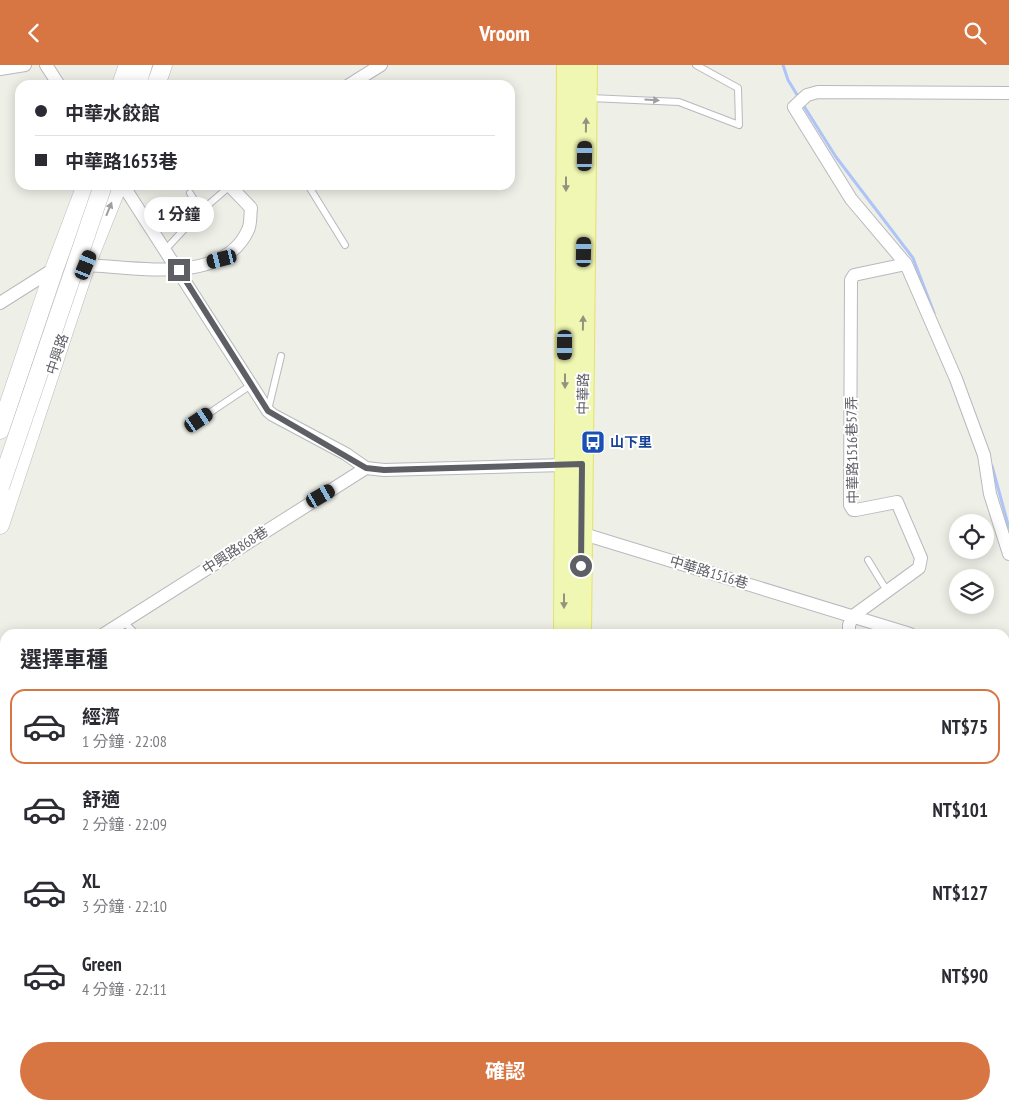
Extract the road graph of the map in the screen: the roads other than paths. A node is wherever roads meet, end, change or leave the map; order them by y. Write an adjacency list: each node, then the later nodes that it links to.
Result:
1 (25, 65): 10 (street)
2 (46, 65): 11 (street)
3 (130, 65): 12 (street)
4 (143, 65): 13 (street)
5 (163, 65): 14 (street)
6 (381, 65): 15 (street)
7 (567, 65): 41 (main road, 中華路, one-way to 41)
8 (586, 65): 17 (main road, 中華路)
9 (696, 65): 17 (lane, one-way to 9)
10 (0, 69)
11 (56, 80)
12 (125, 80)
13 (138, 80)
14 (158, 80)
15 (357, 80)
16 (1009, 93): 30 (street)
17 (586, 98): 41 (main road, 中華路, one-way to 17)
18 (84, 190): 32 (street)
19 (89, 190): 40 (street, 中興路)
20 (100, 190): 43 (street, 中興路, bridge)
21 (116, 190): 31 (street, 中興路, one-way to 21)
22 (126, 190): 29 (street)
23 (224, 190): 27 (lane)
24 (234, 190): 33 (street)
25 (311, 190): 28 (lane)
26 (190, 193): 27 (lane)
27 (201, 211): 29 (lane)
28 (345, 245)
29 (165, 250): 33 (street)
30 (906, 264): 46 (street); 48 (street, 中華路1516巷57弄)
31 (86, 265): 32 (street); 33 (street); 44 (street, 中興路)
32 (55, 267): 34 (street); 39 (street)
33 (179, 270): 36 (street)
34 (0, 303)
35 (282, 356): 37 (lane)
36 (252, 385): 37 (street); 38 (lane)
37 (268, 411): 42 (street)
38 (199, 420)
39 (0, 430)
40 (0, 455)
41 (573, 464): 42 (street); 45 (main road, 中華路)
42 (366, 468): 50 (street, 中興路868巷)
43 (0, 487)
44 (0, 525)
45 (573, 531): 49 (street, 中華路1516巷); 53 (main road, 中華路, one-way to 53); 54 (main road, 中華路)
46 (1009, 555)
47 (868, 560): 48 (lane)
48 (887, 591): 49 (street, 中華路1516巷57弄)
49 (853, 617): 55 (street); 56 (street, 中華路1516巷)
50 (123, 621): 51 (street, 中興路868巷); 52 (lane)
51 (111, 629)
52 (131, 629)
53 (564, 629)
54 (581, 629)
55 (849, 629)
56 (893, 629)

